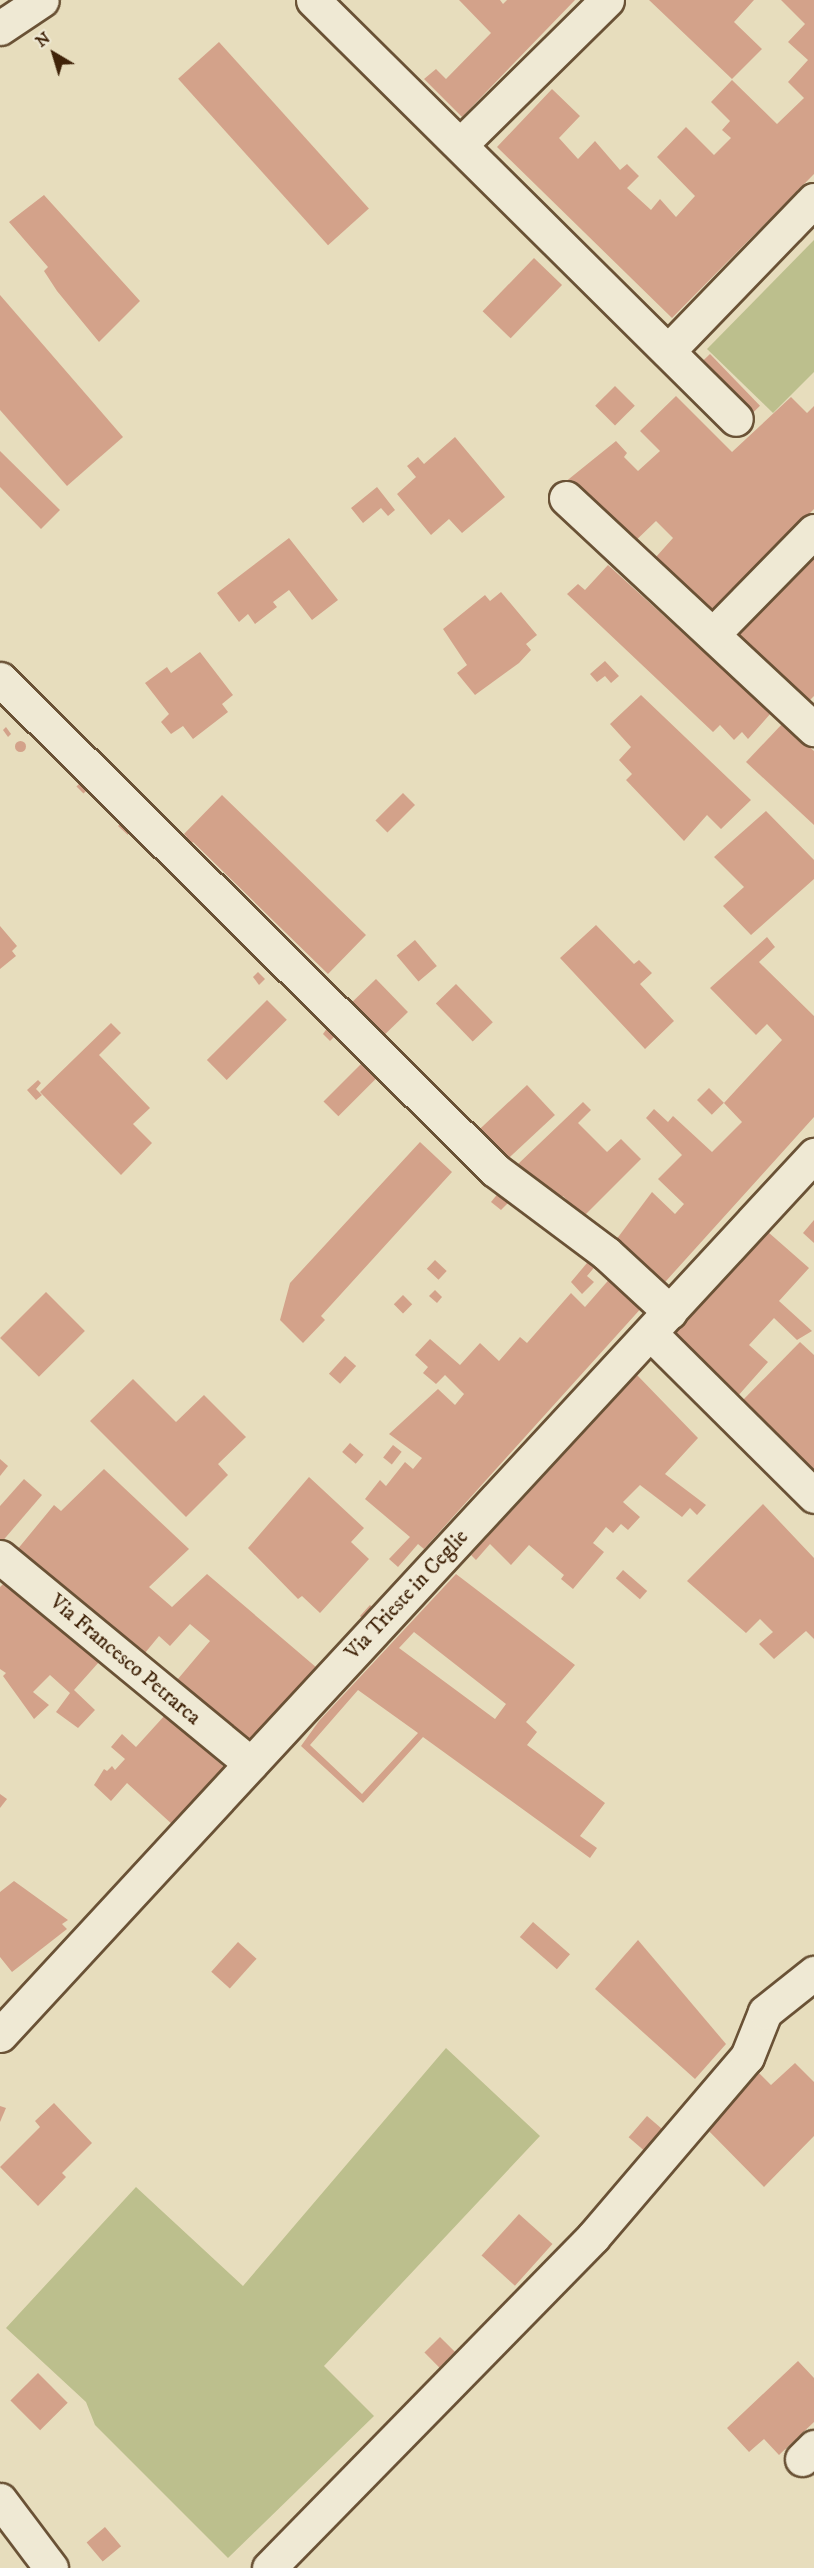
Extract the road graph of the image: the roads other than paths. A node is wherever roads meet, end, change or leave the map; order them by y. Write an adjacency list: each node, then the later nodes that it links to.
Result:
1 (42, 0): 4 (street)
2 (313, 0): 5 (street)
3 (607, 0): 5 (street)
4 (0, 28)
5 (462, 144): 7 (street)
6 (814, 200): 7 (street)
7 (668, 351): 8 (street)
8 (736, 419)
9 (566, 498): 11 (street)
10 (814, 531): 11 (street)
11 (712, 634): 13 (street)
12 (0, 679): 15 (street)
13 (814, 729)
14 (814, 1155): 15 (street, Via Trieste in Ceglie)
15 (660, 1322): 16 (street); 18 (street, Via Trieste in Ceglie)
16 (814, 1496)
17 (0, 1557): 18 (street, Via Francesco Petrarca)
18 (251, 1764): 20 (street, Via Trieste in Ceglie)
19 (814, 1973): 23 (street)
20 (0, 2035)
21 (0, 2500): 22 (street)
22 (51, 2568)
23 (270, 2568)

